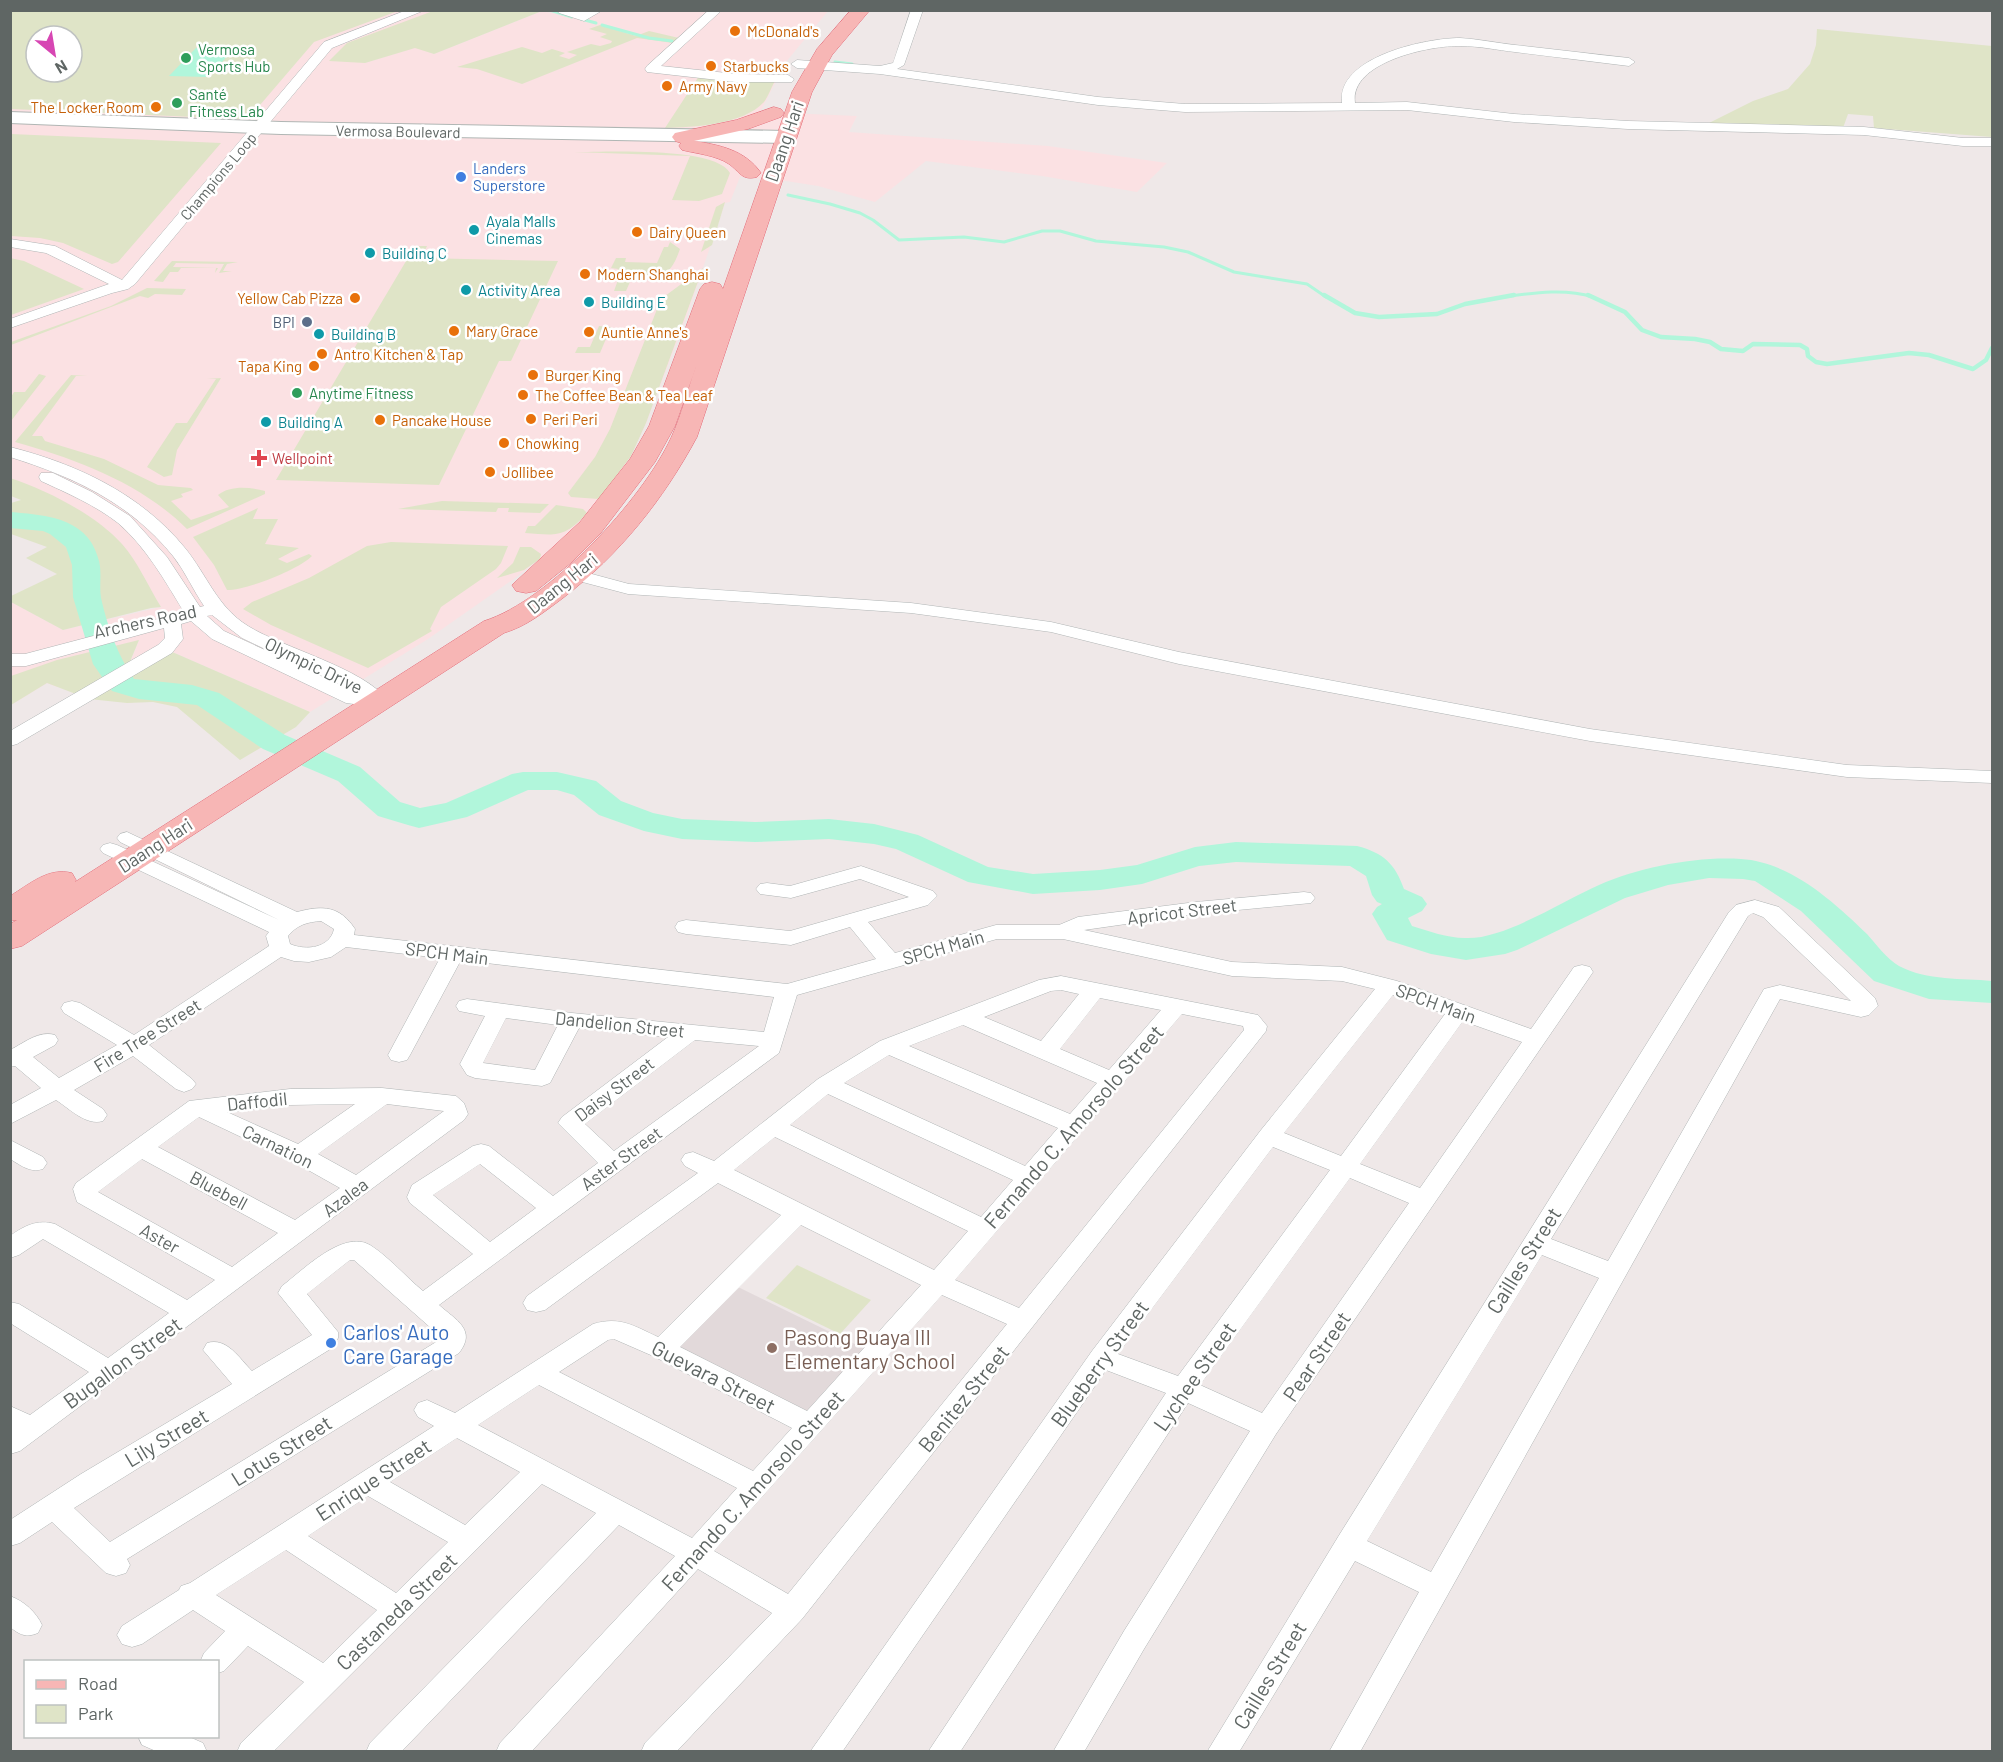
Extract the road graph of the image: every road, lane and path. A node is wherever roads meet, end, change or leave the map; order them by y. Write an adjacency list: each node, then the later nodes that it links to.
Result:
1 (419, 10): 15 (street, Champions Loop)
2 (564, 10): 3 (street)
3 (597, 10)
4 (716, 10): 9 (street)
5 (842, 10): 9 (main road, Daang Hari)
6 (861, 10): 9 (main road, Daang Hari)
7 (917, 10): 10 (street)
8 (1629, 62): 11 (street)
9 (800, 69): 10 (street); 12 (main road, Daang Hari); 18 (main road, Daang Hari)
10 (880, 70): 11 (street)
11 (1349, 107): 17 (street)
12 (774, 113): 16 (main road); 18 (main road, Daang Hari)
13 (10, 117): 15 (main road, Vermosa Boulevard)
14 (10, 126): 15 (main road, Vermosa Boulevard)
15 (255, 132): 16 (main road, Vermosa Boulevard); 24 (street, Champions Loop)
16 (686, 141): 18 (main road, Vermosa Boulevard); 19 (main road)
17 (1992, 141)
18 (773, 142): 19 (main road, Daang Hari); 31 (main road, Daang Hari)
19 (750, 173): 20 (main road, Daang Hari)
20 (742, 195)
21 (732, 226): 38 (main road, Daang Hari)
22 (10, 243): 25 (street)
23 (10, 250): 26 (street)
24 (147, 261): 25 (street); 26 (street, Champions Loop)
25 (90, 269): 26 (street)
26 (116, 290): 27 (street); 28 (street)
27 (10, 324)
28 (10, 333)
29 (10, 452): 32 (street, Olympic Drive)
30 (10, 465): 33 (street, Olympic Drive)
31 (577, 575): 38 (main road, Daang Hari); 40 (street)
32 (214, 608): 33 (street, Archers Road); 38 (street, Olympic Drive)
33 (193, 612): 34 (street, Archers Road); 38 (street, Olympic Drive)
34 (163, 621): 36 (street, Archers Road); 39 (street)
35 (10, 649): 36 (street, Archers Road)
36 (43, 650): 37 (street, Archers Road)
37 (10, 660)
38 (366, 696): 41 (main road, Daang Hari)
39 (10, 740)
40 (1992, 777)
41 (129, 849): 44 (main road, Daang Hari); 47 (street); 49 (main road, Daang Hari)
42 (767, 889): 45 (street)
43 (1304, 898): 48 (street, Apricot Street)
44 (10, 911)
45 (854, 919): 46 (street); 52 (street)
46 (686, 927)
47 (285, 932): 50 (street); 50 (street); 68 (street, Fire Tree Street)
48 (1063, 932): 52 (street, SPCH Main); 54 (street, SPCH Main)
49 (10, 939)
50 (342, 940): 51 (street, SPCH Main)
51 (453, 954): 56 (street, SPCH Main); 71 (street)
52 (891, 962): 56 (street, SPCH Main)
53 (1582, 972): 65 (street, Pear Street)
54 (1389, 986): 61 (street, SPCH Main); 84 (street, Blueberry Street)
55 (1095, 989): 58 (street); 62 (street); 70 (street)
56 (787, 991): 67 (street, Aster Street)
57 (467, 1006): 60 (street, Dandelion Street)
58 (1176, 1006): 73 (street, Fernando C. Amorsolo Street); 111 (street, Benitez Street)
59 (72, 1008): 68 (street)
60 (499, 1010): 63 (street, Dandelion Street); 63 (street)
61 (1458, 1011): 65 (street, SPCH Main); 91 (street, Lychee Street)
62 (964, 1017): 69 (street); 70 (street)
63 (572, 1020): 64 (street, Dandelion Street)
64 (691, 1031): 67 (street, Dandelion Street); 90 (street, Daisy Street)
65 (1535, 1039): 96 (street, Pear Street)
66 (47, 1040): 72 (street)
67 (773, 1040): 90 (street, Aster Street)
68 (134, 1045): 74 (street); 76 (street, Fire Tree Street)
69 (888, 1046): 75 (street); 82 (street)
70 (1045, 1052): 73 (street)
71 (399, 1055)
72 (14, 1058): 76 (street)
73 (1112, 1080): 82 (street, Fernando C. Amorsolo Street)
74 (184, 1084)
75 (826, 1084): 83 (street); 93 (street)
76 (58, 1090): 80 (street); 81 (street, Fire Tree Street)
77 (382, 1096): 78 (street, Daffodil); 79 (street, Daffodil); 87 (street)
78 (197, 1107): 86 (street, Daffodil); 87 (street, Carnation)
79 (456, 1114): 94 (street, Azalea)
80 (95, 1115)
81 (10, 1116)
82 (1074, 1125): 93 (street, Fernando C. Amorsolo Street)
83 (772, 1127): 92 (street); 99 (street)
84 (1269, 1136): 91 (street); 115 (street, Blueberry Street)
85 (10, 1148): 89 (street)
86 (140, 1148): 95 (street, Daffodil); 100 (street, Bluebell)
87 (300, 1155): 94 (street, Carnation)
88 (693, 1160): 92 (street)
89 (35, 1163)
90 (613, 1164): 97 (street, Aster Street)
91 (1345, 1167): 96 (street); 119 (street, Lychee Street)
92 (716, 1172): 98 (street); 107 (street)
93 (1029, 1177): 99 (street, Fernando C. Amorsolo Street)
94 (358, 1187): 100 (street, Azalea)
95 (86, 1196): 105 (street, Aster)
96 (1424, 1199): 123 (street, Pear Street)
97 (553, 1209): 103 (street, Aster Street); 103 (street)
98 (798, 1213): 106 (street); 113 (street)
99 (985, 1229): 106 (street, Fernando C. Amorsolo Street)
100 (297, 1232): 105 (street, Azalea)
101 (1535, 1242): 104 (street); 104 (street, Cailles Street); 133 (street, Cailles Street)
102 (10, 1249): 110 (street)
103 (490, 1255): 108 (street, Aster Street)
104 (1615, 1274): 135 (street)
105 (234, 1279): 110 (street, Bugallon Street)
106 (938, 1283): 111 (street); 121 (street, Fernando C. Amorsolo Street)
107 (536, 1303)
108 (423, 1304): 118 (street, Lily Street); 128 (street, Lotus Street)
109 (10, 1311): 116 (street)
110 (189, 1313): 116 (street, Bugallon Street)
111 (1024, 1322): 138 (street, Benitez Street)
112 (616, 1329): 113 (street, Guevara Street); 117 (street, Enrique Street)
113 (662, 1349): 121 (street, Guevara Street)
114 (216, 1350): 118 (street)
115 (1101, 1358): 119 (street); 149 (street, Blueberry Street)
116 (110, 1371): 124 (street, Bugallon Street)
117 (538, 1373): 122 (street, Enrique Street); 127 (street)
118 (250, 1386): 128 (street, Lily Street)
119 (1183, 1389): 123 (street); 150 (street, Lychee Street)
120 (427, 1410): 122 (street)
121 (810, 1425): 127 (street, Fernando C. Amorsolo Street)
122 (456, 1426): 125 (street); 126 (street, Enrique Street)
123 (1268, 1427): 151 (street, Pear Street)
124 (17, 1430)
125 (540, 1470): 129 (street); 132 (street, Castaneda Street)
126 (367, 1482): 130 (street, Enrique Street); 132 (street)
127 (756, 1485): 134 (street, Fernando C. Amorsolo Street)
128 (55, 1507): 131 (street, Lily Street)
129 (615, 1511): 134 (street); 146 (street)
130 (285, 1534): 136 (street, Enrique Street); 137 (street)
131 (10, 1535)
132 (468, 1540): 137 (street, Castaneda Street)
133 (1348, 1545): 135 (street); 152 (street, Cailles Street)
134 (695, 1553): 138 (street); 147 (street, Fernando C. Amorsolo Street)
135 (1437, 1588): 153 (street)
136 (191, 1594): 139 (street); 140 (street, Enrique Street)
137 (398, 1609): 142 (street, Castaneda Street)
138 (792, 1611): 148 (street, Benitez Street)
139 (245, 1629): 141 (street); 142 (street)
140 (132, 1635)
141 (216, 1660)
142 (325, 1680): 145 (street, Castaneda Street)
143 (156, 1738): 144 (street)
144 (192, 1752)
145 (252, 1752)
146 (381, 1752)
147 (511, 1752)
148 (656, 1752)
149 (825, 1752)
150 (943, 1752)
151 (1068, 1752)
152 (1222, 1752)
153 (1344, 1752)

